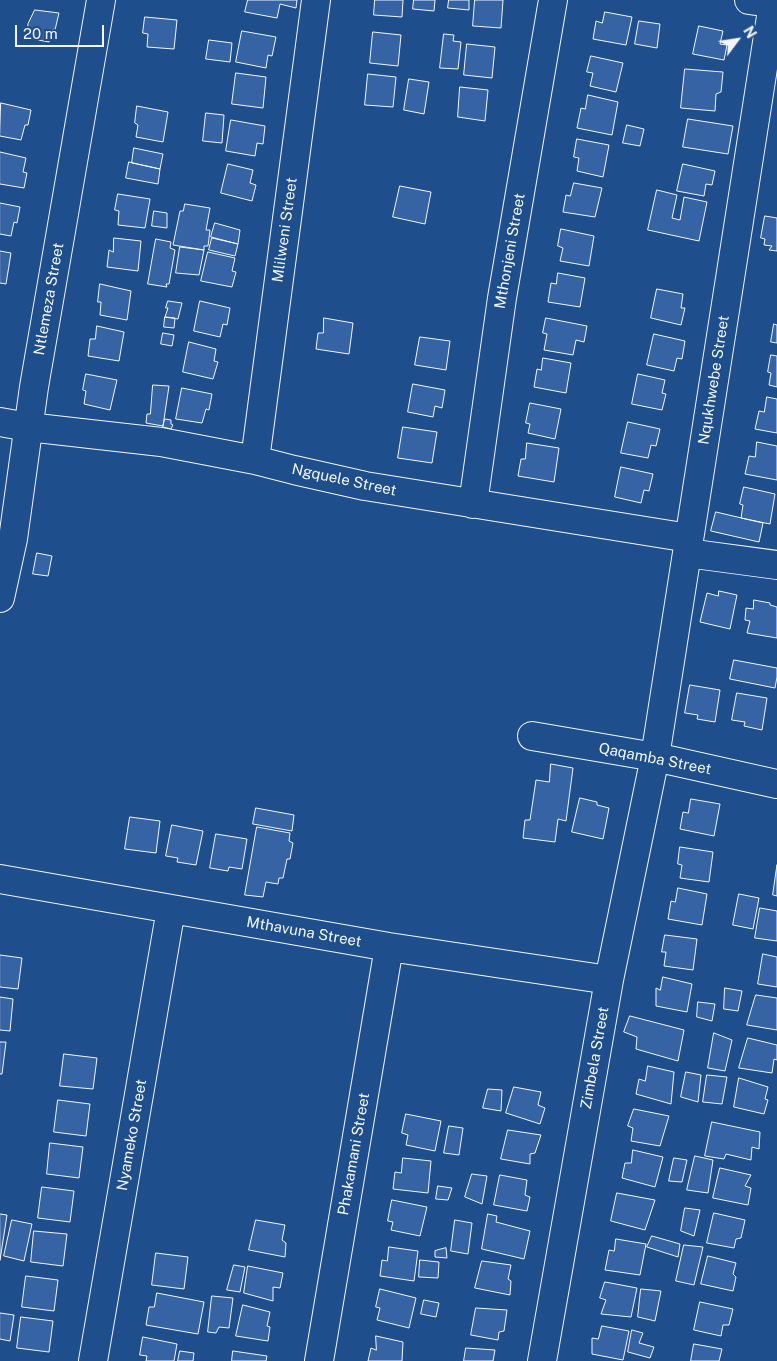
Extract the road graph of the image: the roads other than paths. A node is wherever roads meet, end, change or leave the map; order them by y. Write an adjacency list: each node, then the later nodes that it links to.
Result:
1 (100, 0): 6 (street, Ntlemeza Street)
2 (316, 0): 7 (street, Mlilweni Street)
3 (553, 0): 8 (street, Mthonjeni Street)
4 (766, 3): 9 (street, Nqukhwebe Street)
5 (0, 422): 6 (street, Ngquele Street)
6 (28, 427): 7 (street, Ngquele Street); 11 (street, Ntlemeza Street)
7 (255, 460): 8 (street, Ngquele Street)
8 (472, 504): 9 (street, Ngquele Street)
9 (688, 545): 10 (street, Ngquele Street); 13 (street, Nqukhwebe Street)
10 (777, 565)
11 (0, 598)
12 (532, 736): 13 (street, Qaqamba Street)
13 (655, 757): 14 (street, Qaqamba Street); 18 (street, Zimbela Street)
14 (777, 784)
15 (0, 879): 16 (street, Mthavuna Street)
16 (171, 908): 17 (street, Mthavuna Street); 19 (street, Nyameko Street)
17 (389, 947): 18 (street, Mthavuna Street); 20 (street, Phakamani Street)
18 (609, 980): 21 (street, Zimbela Street)
19 (93, 1361)
20 (319, 1361)
21 (542, 1361)

